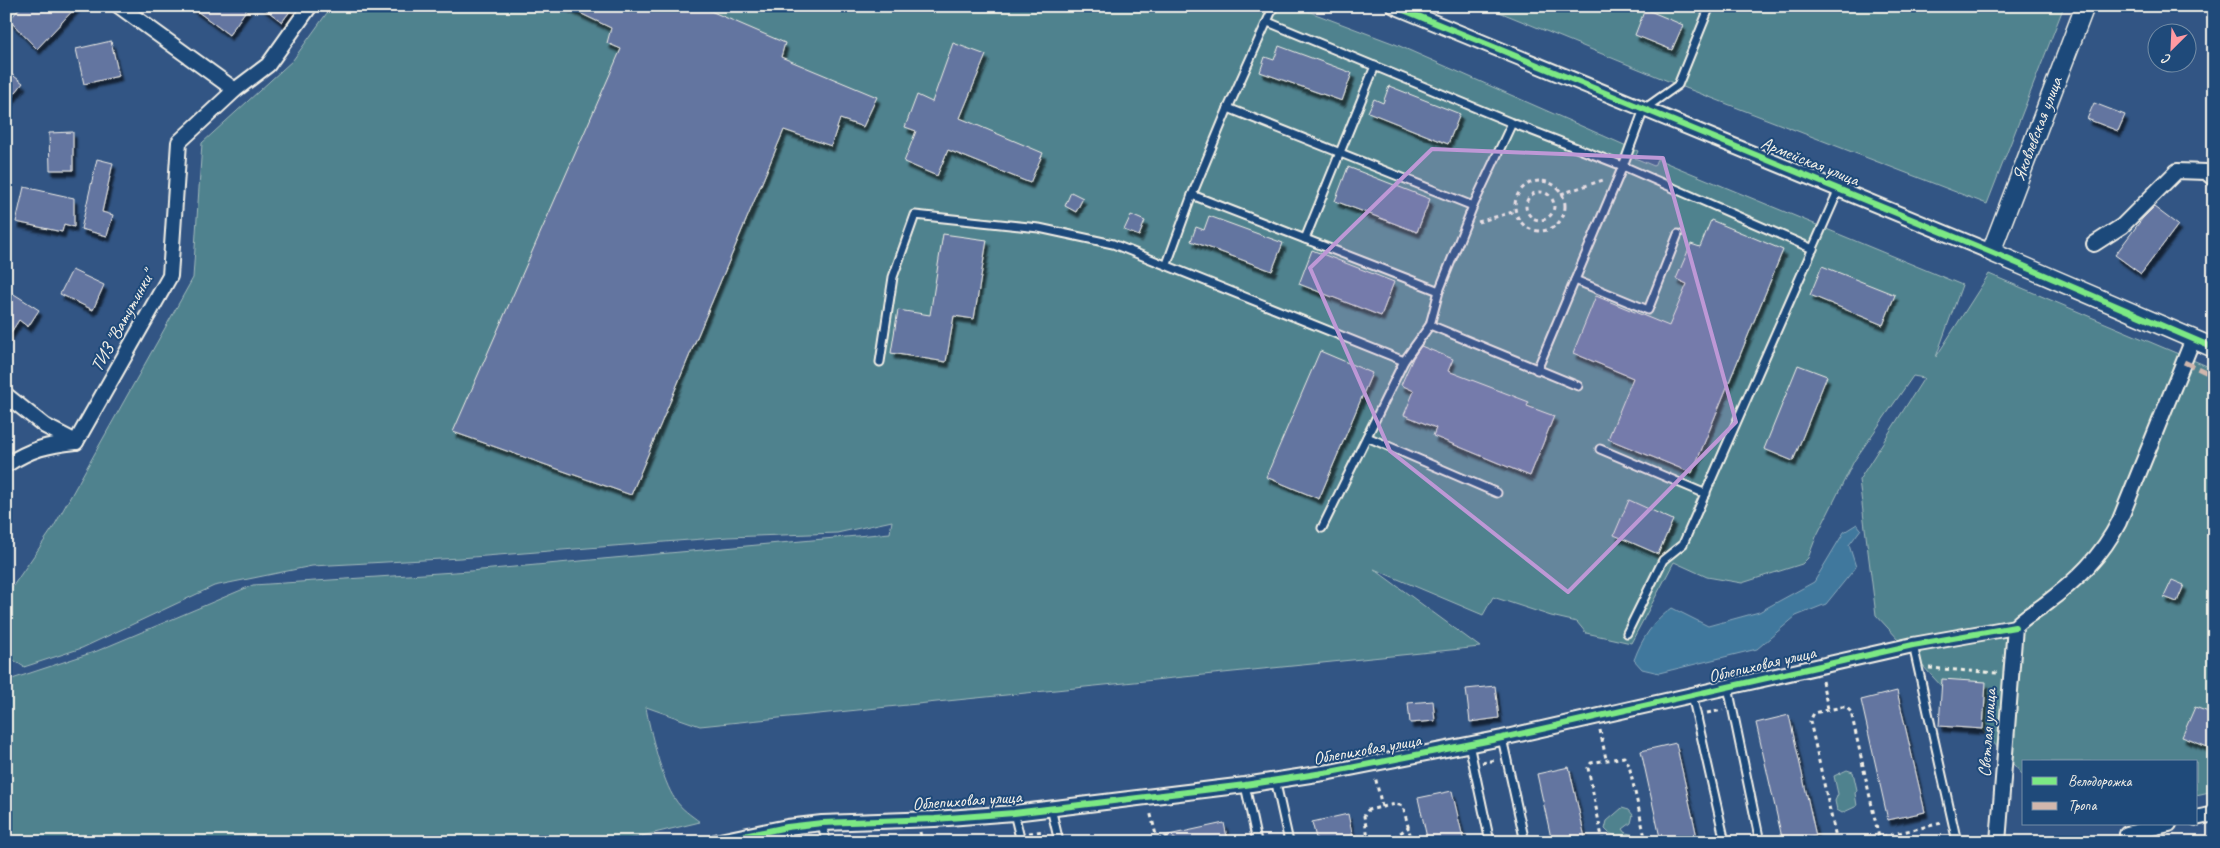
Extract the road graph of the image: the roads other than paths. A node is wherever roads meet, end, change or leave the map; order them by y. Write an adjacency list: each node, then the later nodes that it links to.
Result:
1 (119, 6): 9 (street)
2 (310, 6): 9 (street, ТИЗ "Ватутинки")
3 (1274, 6): 7 (lane)
4 (1394, 6): 11 (street, Армейская улица)
5 (1710, 6): 11 (lane)
6 (2085, 6): 23 (street, Яковлевская улица)
7 (1268, 22): 8 (lane); 10 (lane)
8 (1375, 66): 12 (lane); 13 (lane)
9 (235, 90): 36 (street, ТИЗ "Ватутинки")
10 (1228, 108): 13 (lane); 17 (lane)
11 (1644, 109): 14 (lane); 16 (street, Армейская улица)
12 (1512, 123): 14 (lane); 18 (lane)
13 (1340, 153): 18 (lane); 20 (lane)
14 (1623, 166): 22 (lane); 25 (lane)
15 (2214, 179): 21 (street)
16 (1839, 189): 22 (lane); 23 (street, Армейская улица)
17 (1192, 195): 20 (lane); 24 (lane)
18 (1473, 206): 26 (lane)
19 (1678, 234): 25 (lane)
20 (1305, 239): 26 (lane)
21 (2094, 244)
22 (1813, 249): 40 (lane)
23 (1991, 252): 28 (street, Армейская улица)
24 (1167, 264): 30 (lane); 31 (lane)
25 (1575, 280): 32 (lane)
26 (1439, 290): 27 (lane)
27 (1430, 325): 30 (lane); 32 (lane)
28 (2193, 339): 29 (street, Армейская улица); 42 (street)
29 (2214, 348)
30 (1404, 361): 35 (lane)
31 (880, 362)
32 (1538, 370): 33 (lane)
33 (1578, 386)
34 (6, 395): 36 (street)
35 (1367, 437): 39 (lane); 41 (lane)
36 (76, 442): 38 (street)
37 (1600, 449): 40 (lane)
38 (6, 464)
39 (1497, 493)
40 (1706, 494): 43 (lane)
41 (1322, 528)
42 (2015, 628): 44 (street, Облепиховая улица); 71 (street, Светлая улица)
43 (1627, 633)
44 (1913, 645): 45 (street, Облепиховая улица); 70 (lane)
45 (1728, 687): 46 (street, Облепиховая улица); 69 (lane)
46 (1692, 695): 47 (street, Облепиховая улица); 68 (lane)
47 (1502, 738): 48 (street, Облепиховая улица); 67 (lane)
48 (1469, 744): 49 (street, Облепиховая улица); 66 (lane)
49 (1275, 779): 50 (street, Облепиховая улица); 65 (lane)
50 (1245, 784): 51 (street, Облепиховая улица); 64 (lane)
51 (1051, 808): 52 (street, Облепиховая улица); 63 (lane)
52 (1014, 812): 55 (street, Облепиховая улица); 59 (lane)
53 (2214, 814): 54 (street)
54 (2198, 818)
55 (822, 823): 57 (street, Облепиховая улица); 62 (lane)
56 (2161, 826): 58 (street)
57 (787, 827): 60 (street, Облепиховая улица); 61 (lane)
58 (2127, 834)
59 (1020, 838)
60 (715, 842)
61 (790, 842)
62 (826, 842)
63 (1059, 842)
64 (1257, 842)
65 (1289, 842)
66 (1490, 842)
67 (1525, 842)
68 (1725, 842)
69 (1760, 842)
70 (1957, 842)
71 (1998, 842)

